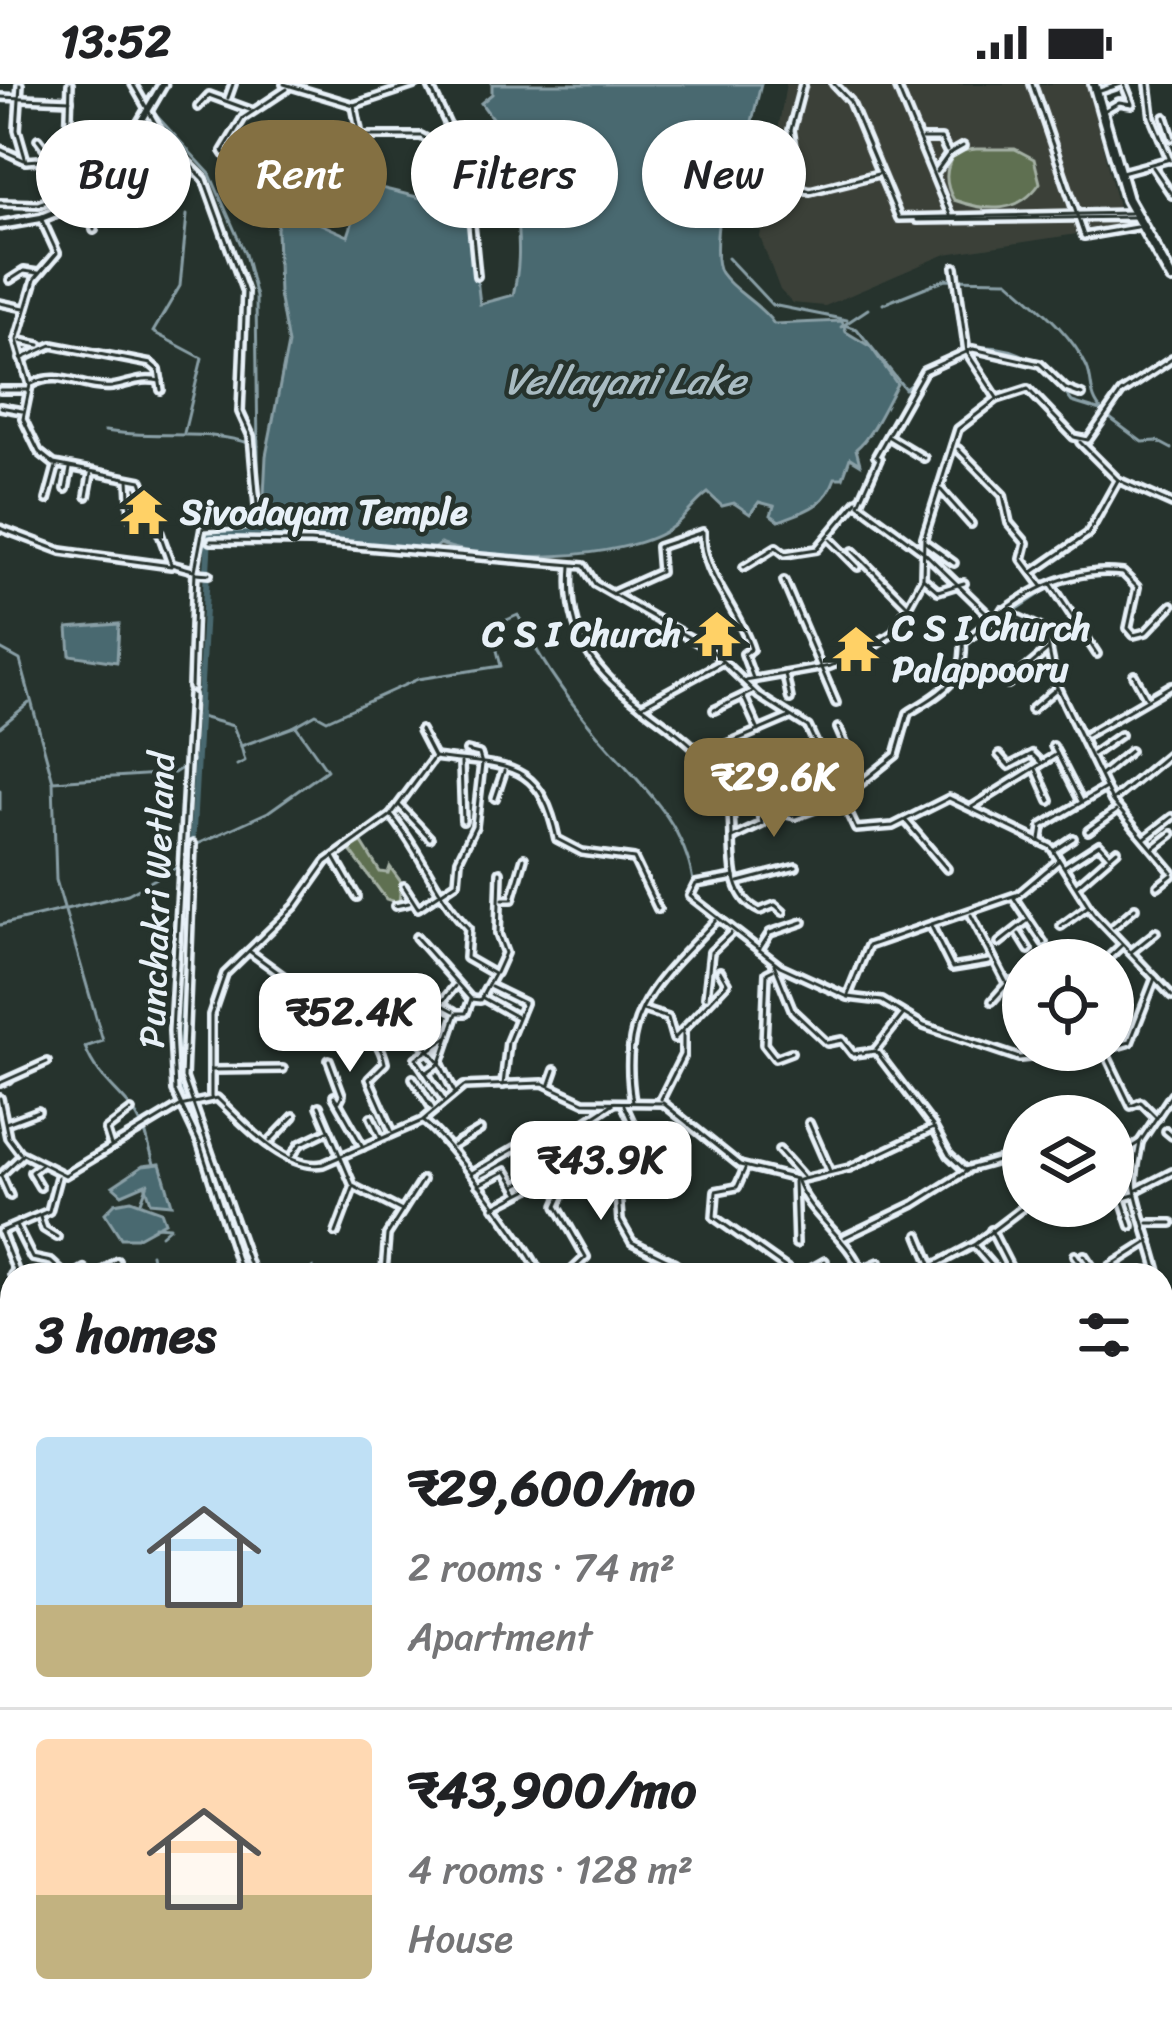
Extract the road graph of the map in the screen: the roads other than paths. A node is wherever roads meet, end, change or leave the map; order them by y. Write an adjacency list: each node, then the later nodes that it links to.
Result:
1 (20, 84): 20 (street)
2 (70, 84): 21 (street)
3 (133, 84): 25 (street)
4 (163, 84): 25 (street)
5 (206, 84): 18 (street)
6 (233, 84): 22 (street)
7 (417, 84): 23 (street)
8 (429, 84): 32 (street)
9 (803, 84): 43 (street)
10 (834, 84): 43 (street)
11 (896, 84): 35 (street)
12 (1032, 84): 52 (street)
13 (1122, 84): 17 (street); 27 (street)
14 (1148, 84): 39 (street)
15 (312, 86): 16 (street); 23 (street)
16 (285, 87): 26 (street)
17 (1095, 88): 27 (main road)
18 (209, 94): 22 (street); 24 (street)
19 (0, 97): 20 (street)
20 (20, 99): 21 (street); 41 (street)
21 (71, 100): 29 (street)
22 (228, 100): 26 (street)
23 (353, 104): 33 (street)
24 (198, 107)
25 (148, 108): 30 (street); 96 (street)
26 (252, 111): 31 (street)
27 (1100, 113): 44 (main road)
28 (1165, 117): 34 (street)
29 (70, 120)
30 (141, 120)
31 (242, 120)
32 (445, 120)
33 (411, 136)
34 (1172, 138)
35 (920, 140): 38 (street); 45 (street)
36 (963, 146): 38 (street)
37 (0, 148): 41 (street)
38 (949, 154): 45 (street)
39 (1171, 159): 42 (street)
40 (36, 160): 41 (street)
41 (26, 161)
42 (1151, 165): 44 (street); 46 (street)
43 (880, 173): 51 (street)
44 (1118, 173): 53 (main road)
45 (934, 174): 49 (street)
46 (1172, 195)
47 (0, 203): 48 (street)
48 (36, 204)
49 (951, 218): 51 (street); 52 (street)
50 (36, 219): 54 (street)
51 (915, 219): 52 (street)
52 (1078, 219): 53 (street); 53 (street)
53 (1139, 219): 60 (main road)
54 (0, 225)
55 (46, 228): 58 (street)
56 (473, 228): 59 (street)
57 (955, 268): 66 (street)
58 (40, 274): 61 (street); 63 (street)
59 (478, 276)
60 (1172, 279)
61 (10, 280)
62 (0, 303): 63 (street)
63 (26, 308): 64 (street)
64 (17, 340): 65 (street); 67 (street)
65 (42, 346): 67 (street); 69 (street)
66 (967, 352): 73 (street); 74 (street); 77 (street)
67 (20, 359): 70 (street)
68 (1172, 359): 78 (street)
69 (160, 381): 70 (street); 72 (street)
70 (30, 387): 71 (street); 76 (street)
71 (0, 390)
72 (161, 390)
73 (1082, 395)
74 (998, 399): 78 (street); 79 (street)
75 (0, 407): 76 (street)
76 (23, 412): 81 (street)
77 (887, 436): 80 (street); 90 (street)
78 (1079, 441): 85 (street)
79 (956, 447): 87 (street); 106 (street)
80 (924, 458)
81 (57, 464): 82 (street); 89 (street)
82 (70, 467): 83 (street); 86 (street)
83 (91, 471): 84 (street); 88 (street)
84 (129, 478): 92 (street); 102 (street)
85 (1118, 480): 91 (street); 106 (street)
86 (66, 489)
87 (940, 489): 93 (street); 97 (street)
88 (87, 496)
89 (47, 500)
90 (858, 500): 95 (street); 99 (street)
91 (1172, 504)
92 (131, 517)
93 (971, 524)
94 (0, 528): 102 (street)
95 (830, 539): 103 (street); 104 (street)
96 (205, 541): 101 (street); 105 (street, Punchakri Wetland)
97 (924, 541): 99 (street); 100 (street)
98 (853, 551): 115 (street)
99 (924, 552): 108 (street); 111 (street)
100 (953, 563)
101 (571, 564): 113 (street); 134 (street)
102 (172, 566): 105 (street)
103 (858, 566)
104 (744, 567)
105 (195, 572): 107 (street); 264 (street, Punchakri Wetland)
106 (1031, 573): 112 (street)
107 (209, 574)
108 (923, 578): 111 (street); 115 (street)
109 (784, 581): 121 (street)
110 (1051, 583): 112 (street); 114 (street); 119 (street)
111 (962, 585): 117 (street)
112 (1044, 587): 116 (street)
113 (612, 594): 120 (street); 124 (street)
114 (1172, 605)
115 (909, 607): 121 (street)
116 (1001, 609): 117 (street); 118 (street)
117 (992, 618): 162 (street)
118 (1051, 648): 126 (street); 128 (street)
119 (1097, 653)
120 (723, 661): 125 (street); 134 (street)
121 (822, 668): 122 (street); 133 (street)
122 (785, 673): 124 (street); 131 (street)
123 (1135, 674): 132 (street)
124 (753, 680): 125 (street)
125 (743, 682): 129 (street)
126 (1008, 684)
127 (1172, 685): 132 (street)
128 (1058, 688): 136 (street); 142 (street)
129 (753, 691): 130 (street); 137 (street)
130 (744, 698): 135 (street); 140 (street)
131 (790, 699)
132 (1147, 699): 142 (street)
133 (836, 703)
134 (639, 707): 148 (street)
135 (714, 710)
136 (1031, 710)
137 (792, 716): 140 (street); 157 (street)
138 (838, 728): 162 (street)
139 (420, 730): 152 (street)
140 (759, 733): 148 (street)
141 (1120, 735): 150 (street)
142 (1084, 736): 150 (street)
143 (1053, 746): 149 (street)
144 (467, 751): 155 (street)
145 (1130, 751): 160 (street)
146 (1172, 751): 168 (street)
147 (788, 753): 154 (street)
148 (705, 754): 171 (street)
149 (1057, 754): 156 (street); 169 (street)
150 (1091, 754): 160 (street)
151 (999, 755): 156 (street)
152 (434, 758): 153 (street); 170 (street)
153 (460, 761): 155 (street); 178 (street)
154 (787, 762): 158 (street); 161 (street)
155 (482, 764): 159 (street); 204 (street)
156 (1038, 765): 167 (street); 173 (street)
157 (826, 766): 161 (street); 166 (street)
158 (756, 767)
159 (505, 769): 165 (street); 212 (street)
160 (1100, 776): 164 (street)
161 (792, 780): 163 (street)
162 (862, 783): 166 (street)
163 (783, 784)
164 (1106, 788): 168 (street); 169 (street)
165 (496, 798)
166 (840, 800): 172 (street); 177 (street)
167 (1050, 801)
168 (1112, 801): 174 (street)
169 (1082, 803): 185 (street)
170 (398, 804): 175 (street); 181 (street)
171 (729, 805): 172 (street); 183 (street)
172 (759, 808): 183 (street)
173 (971, 808): 177 (street); 185 (street)
174 (1118, 810): 179 (street); 184 (street)
175 (391, 814): 190 (street); 204 (street)
176 (1172, 817): 184 (street)
177 (905, 819): 197 (street)
178 (463, 821)
179 (1088, 831)
180 (1172, 834): 189 (street)
181 (430, 838)
182 (1073, 838): 187 (street)
183 (732, 839): 200 (street)
184 (1144, 839): 189 (street)
185 (1040, 840): 187 (street)
186 (193, 846): 289 (street, Punchakri Wetland)
187 (1053, 850): 193 (street)
188 (1117, 850): 191 (street)
189 (1152, 850): 194 (street)
190 (334, 856): 206 (street); 229 (street)
191 (1110, 856): 196 (street); 202 (street)
192 (524, 858): 207 (street)
193 (1059, 860): 196 (street); 205 (street)
194 (1170, 865): 199 (street)
195 (796, 867): 200 (street)
196 (1064, 867): 202 (street)
197 (947, 868)
198 (500, 872): 207 (street)
199 (1172, 874): 203 (street)
200 (736, 880): 213 (street); 215 (street)
201 (404, 886): 208 (street)
202 (1075, 886): 210 (street)
203 (1159, 886)
204 (437, 893): 208 (street); 236 (street)
205 (1016, 895): 214 (street); 216 (street)
206 (357, 897)
207 (501, 900): 236 (street)
208 (410, 902): 209 (street)
209 (395, 906)
210 (1089, 906): 219 (street); 220 (street)
211 (1135, 908): 220 (street)
212 (658, 909)
213 (783, 912)
214 (970, 914): 218 (street); 233 (street)
215 (716, 920): 221 (street); 251 (street)
216 (1028, 920): 222 (street); 226 (street)
217 (803, 922): 231 (street)
218 (930, 923): 233 (street); 245 (street)
219 (1061, 926)
220 (1112, 928): 227 (street)
221 (732, 932): 231 (street); 249 (street)
222 (1018, 932): 225 (street); 228 (street)
223 (1156, 932): 230 (street)
224 (416, 937): 240 (street)
225 (1022, 939)
226 (1041, 939)
227 (1120, 939)
228 (999, 944)
229 (247, 950): 242 (street); 270 (street)
230 (1134, 950)
231 (758, 951): 234 (street)
232 (1134, 957): 239 (street)
233 (991, 962): 237 (street)
234 (774, 966): 245 (street); 261 (street); 262 (street)
235 (720, 971): 249 (street)
236 (494, 974): 241 (street)
237 (1002, 977)
238 (373, 978): 305 (street)
239 (1155, 978): 244 (street); 258 (street)
240 (456, 984): 247 (street); 250 (street)
241 (488, 985): 246 (street); 255 (street)
242 (297, 986)
243 (1002, 989): 248 (street)
244 (1172, 996)
245 (848, 997): 254 (street)
246 (482, 998): 247 (street); 255 (street)
247 (471, 1000): 252 (street)
248 (992, 1000)
249 (707, 1001): 257 (street)
250 (441, 1004): 252 (street); 253 (street)
251 (640, 1011): 257 (street); 288 (street)
252 (457, 1013): 259 (street)
253 (434, 1014)
254 (903, 1015): 261 (street); 263 (street)
255 (518, 1018): 277 (street)
256 (406, 1026): 260 (street)
257 (683, 1028): 286 (street)
258 (1134, 1032)
259 (448, 1037): 260 (street); 267 (street)
260 (429, 1050): 267 (street); 273 (street)
261 (876, 1051): 301 (street)
262 (790, 1052)
263 (1002, 1054)
264 (173, 1060): 268 (street); 289 (street, Punchakri Wetland)
265 (329, 1060): 284 (street)
266 (47, 1062): 275 (street)
267 (440, 1063): 273 (street); 278 (street)
268 (181, 1069)
269 (284, 1069): 270 (street)
270 (210, 1070): 282 (street)
271 (556, 1070): 276 (street)
272 (1112, 1071): 296 (street)
273 (426, 1073): 283 (street)
274 (413, 1078): 291 (street)
275 (0, 1083)
276 (549, 1085): 277 (street); 285 (street)
277 (503, 1086): 278 (street)
278 (455, 1093): 283 (street)
279 (1172, 1094): 296 (street)
280 (334, 1096): 284 (street)
281 (0, 1098): 299 (street)
282 (211, 1098): 289 (street); 308 (street)
283 (444, 1101): 291 (street)
284 (338, 1102): 314 (street)
285 (614, 1102): 287 (street); 300 (street)
286 (660, 1102): 288 (street); 322 (street)
287 (623, 1103): 288 (street); 312 (street)
288 (633, 1104)
289 (183, 1105): 313 (street); 362 (street); 363 (street, Punchakri Wetland)
290 (319, 1106): 302 (street)
291 (433, 1110): 297 (street)
292 (38, 1111): 299 (street)
293 (131, 1111): 313 (street)
294 (294, 1117): 308 (street)
295 (371, 1117): 307 (street)
296 (1157, 1118): 309 (street)
297 (422, 1121): 305 (street); 311 (street)
298 (808, 1123): 324 (street)
299 (4, 1124): 317 (street)
300 (580, 1128): 315 (street); 367 (street)
301 (934, 1128): 323 (street); 324 (street)
302 (329, 1130): 318 (street); 319 (street)
303 (480, 1130): 311 (street)
304 (1166, 1131): 306 (street)
305 (393, 1135): 307 (street)
306 (1172, 1136)
307 (382, 1140): 314 (street)
308 (269, 1142): 318 (street)
309 (1140, 1142): 310 (street); 329 (street)
310 (1134, 1146)
311 (451, 1147): 326 (street)
312 (643, 1147)
313 (112, 1148): 327 (street)
314 (364, 1149): 319 (street)
315 (541, 1150): 326 (street); 331 (street)
316 (779, 1150): 332 (street)
317 (22, 1154): 321 (street); 328 (street)
318 (290, 1158): 319 (street)
319 (340, 1159): 335 (street)
320 (1002, 1161): 323 (street)
321 (41, 1164): 327 (street); 337 (street)
322 (746, 1169): 332 (street); 368 (street)
323 (967, 1171): 353 (street)
324 (831, 1172): 332 (street)
325 (1172, 1172): 338 (street)
326 (471, 1174): 334 (street)
327 (58, 1175): 343 (street)
328 (0, 1176): 340 (street)
329 (1135, 1176): 338 (street)
330 (532, 1178): 336 (street)
331 (548, 1179): 339 (street); 366 (street)
332 (798, 1179): 353 (street); 355 (street)
333 (422, 1180): 342 (street)
334 (478, 1185): 336 (street); 341 (street)
335 (353, 1186): 342 (street); 350 (street)
336 (515, 1186): 339 (street)
337 (40, 1187)
338 (1135, 1192): 346 (street)
339 (520, 1194): 341 (street)
340 (10, 1196)
341 (492, 1208): 365 (street)
342 (402, 1211): 364 (street)
343 (40, 1216): 347 (street); 352 (street)
344 (1002, 1222): 348 (street)
345 (1172, 1223): 346 (street)
346 (1146, 1224): 354 (street)
347 (16, 1226): 349 (street); 361 (street)
348 (991, 1230): 356 (street); 374 (street)
349 (0, 1232): 360 (street)
350 (336, 1233)
351 (919, 1234): 371 (street)
352 (57, 1237)
353 (843, 1238): 370 (street)
354 (1151, 1240): 377 (street); 378 (street)
355 (796, 1244)
356 (974, 1244): 372 (street); 373 (street)
357 (1075, 1255): 375 (street)
358 (1084, 1256): 376 (street)
359 (825, 1261): 369 (street)
360 (13, 1263)
361 (52, 1263)
362 (238, 1263)
363 (249, 1263)
364 (384, 1263)
365 (535, 1263)
366 (580, 1263)
367 (676, 1263)
368 (781, 1263)
369 (821, 1263)
370 (857, 1263)
371 (930, 1263)
372 (937, 1263)
373 (990, 1263)
374 (1008, 1263)
375 (1083, 1263)
376 (1088, 1263)
377 (1120, 1263)
378 (1157, 1263)

